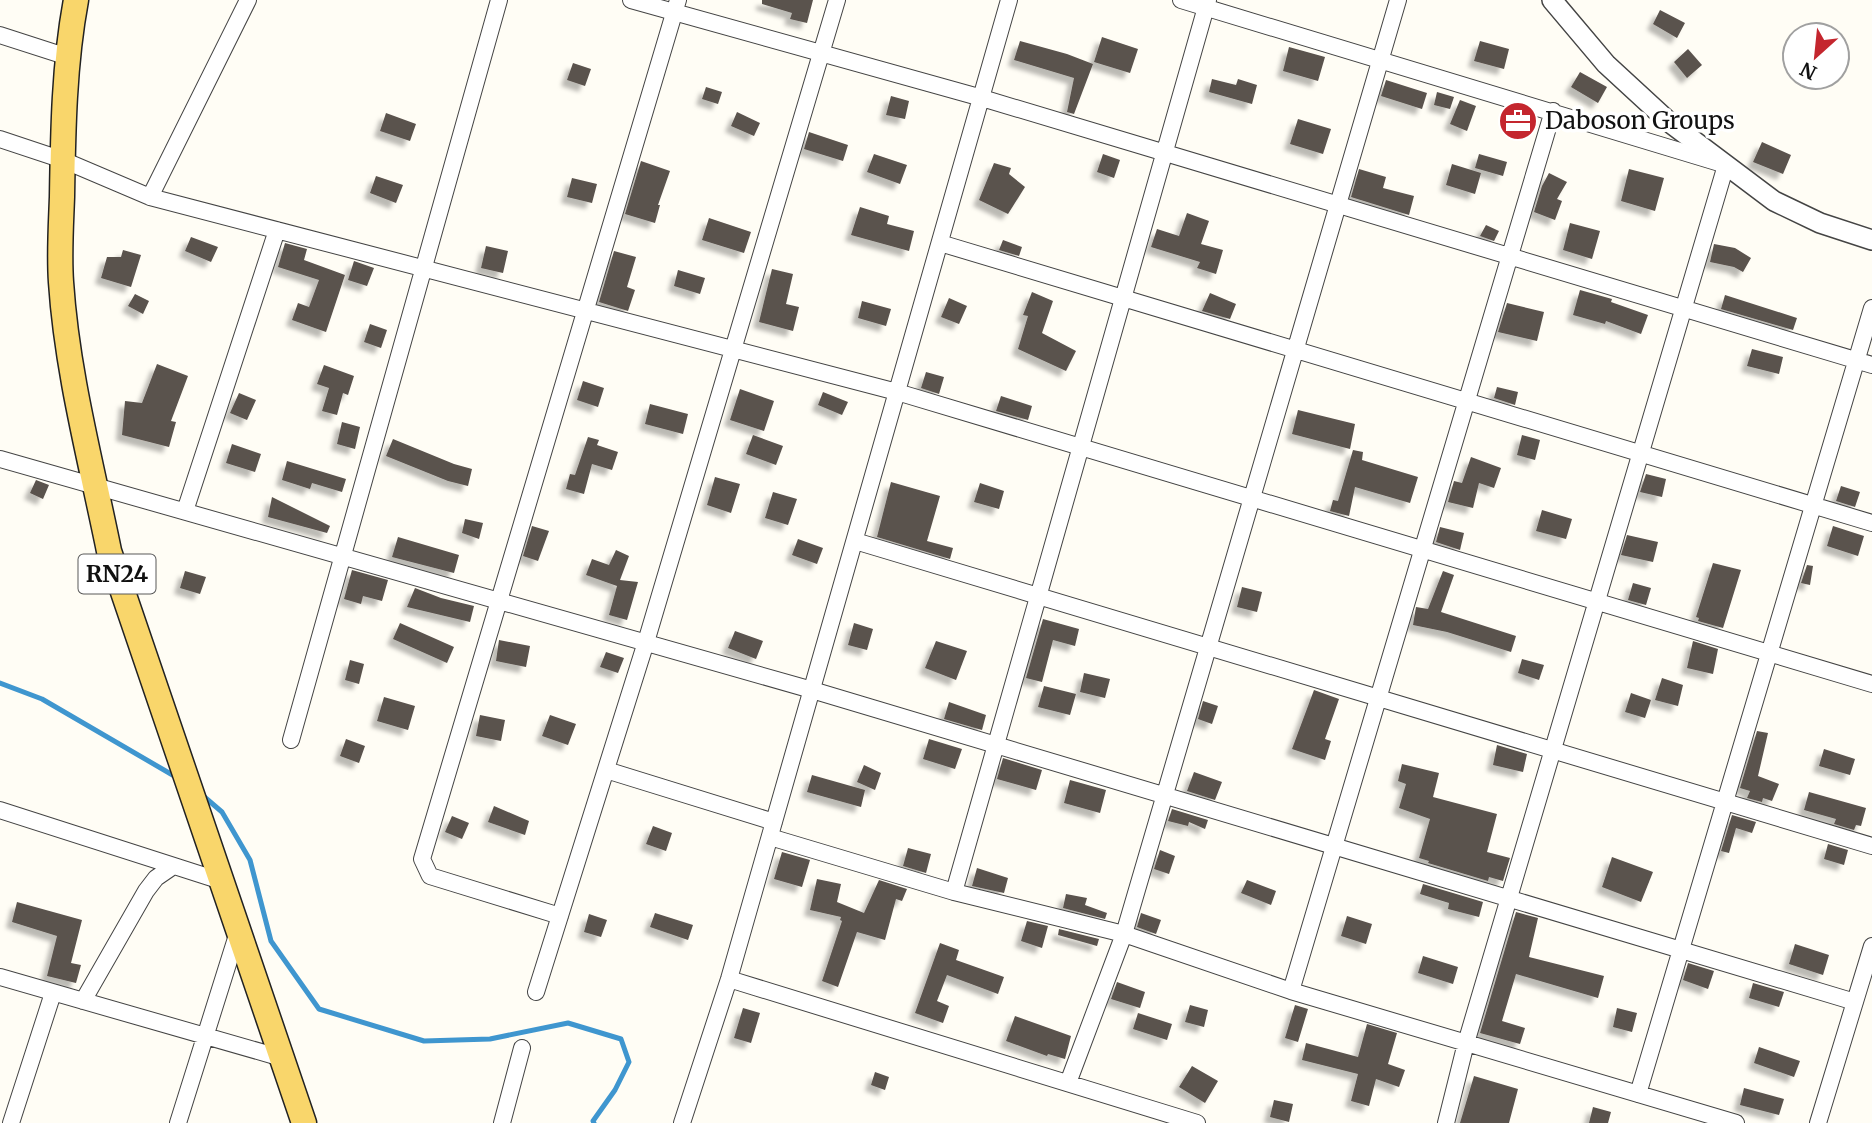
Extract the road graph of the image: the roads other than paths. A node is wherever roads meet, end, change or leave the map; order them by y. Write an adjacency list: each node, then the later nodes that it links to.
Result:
1 (76, 0): 14 (main road, RN24)
2 (248, 0): 22 (street)
3 (499, 0): 28 (street)
4 (631, 0): 11 (street)
5 (837, 0): 13 (street)
6 (1009, 0): 16 (street)
7 (1181, 0): 10 (street)
8 (1398, 0): 15 (street)
9 (1552, 0): 21 (street)
10 (1207, 4): 15 (street); 19 (street)
11 (677, 6): 13 (street); 32 (street)
12 (0, 35): 14 (street)
13 (821, 53): 16 (street); 33 (street)
14 (68, 57): 20 (main road, RN24)
15 (1381, 60): 17 (street); 23 (street)
16 (982, 98): 19 (street); 26 (street)
17 (1553, 111): 21 (street); 27 (street)
18 (0, 139): 20 (street)
19 (1164, 153): 23 (street); 29 (street)
20 (63, 160): 22 (street); 41 (main road, RN24)
21 (1726, 165): 25 (street); 31 (street)
22 (150, 197): 24 (street)
23 (1338, 205): 27 (street); 34 (street)
24 (277, 230): 28 (street); 44 (street)
25 (1872, 240)
26 (940, 243): 29 (street); 36 (street)
27 (1510, 256): 31 (street); 37 (street)
28 (424, 269): 32 (street); 48 (street)
29 (1123, 298): 34 (street); 38 (street)
30 (1872, 308): 35 (street)
31 (1684, 309): 35 (street); 39 (street)
32 (586, 311): 33 (street); 50 (street)
33 (733, 349): 36 (street); 52 (street)
34 (1295, 350): 37 (street); 42 (street)
35 (1864, 363): 43 (street)
36 (897, 392): 38 (street); 46 (street)
37 (1466, 401): 39 (street); 47 (street)
38 (1081, 447): 42 (street); 49 (street)
39 (1641, 453): 43 (street); 51 (street)
40 (0, 459): 41 (street)
41 (96, 486): 44 (street); 69 (main road, RN24)
42 (1252, 498): 47 (street); 53 (street)
43 (1813, 505): 45 (street); 54 (street)
44 (185, 510): 48 (street)
45 (1872, 523)
46 (855, 541): 49 (street); 56 (street)
47 (1423, 550): 51 (street); 57 (street)
48 (343, 556): 50 (street); 58 (street)
49 (1038, 596): 53 (street); 59 (street)
50 (499, 600): 52 (street); 72 (street)
51 (1597, 602): 54 (street); 60 (street)
52 (646, 642): 56 (street); 61 (street)
53 (1208, 647): 57 (street); 62 (street)
54 (1769, 653): 55 (street); 63 (street)
55 (1872, 684)
56 (812, 690): 59 (street); 65 (street)
57 (1378, 698): 60 (street); 66 (street)
58 (291, 740)
59 (996, 745): 62 (street); 70 (street)
60 (1553, 750): 63 (street); 71 (street)
61 (606, 770): 65 (street); 72 (street)
62 (1165, 796): 66 (street); 74 (street)
63 (1725, 802): 67 (street); 76 (street)
64 (0, 810): 68 (street)
65 (772, 830): 70 (street); 78 (street)
66 (1334, 846): 71 (street); 79 (street)
67 (1872, 846)
68 (172, 867): 69 (street); 82 (street)
69 (222, 881): 73 (main road, RN24)
70 (954, 891): 74 (street)
71 (1509, 899): 76 (street); 85 (street)
72 (560, 916): 80 (street)
73 (238, 931): 84 (street); 87 (main road, RN24)
74 (1124, 934): 79 (street); 88 (street)
75 (1872, 946): 83 (street)
76 (1681, 950): 83 (street); 89 (street)
77 (0, 977): 81 (street)
78 (729, 979): 88 (street); 94 (street)
79 (1291, 991): 85 (street)
80 (537, 992)
81 (54, 993): 82 (street); 90 (street)
82 (83, 1001): 84 (street)
83 (1855, 1002): 98 (street)
84 (205, 1036): 87 (street); 91 (street)
85 (1466, 1043): 89 (street); 96 (street)
86 (522, 1048): 93 (street)
87 (282, 1058): 92 (main road, RN24)
88 (1068, 1083): 95 (street)
89 (1638, 1094): 97 (street)
90 (11, 1123)
91 (178, 1123)
92 (304, 1123)
93 (502, 1123)
94 (682, 1123)
95 (1197, 1123)
96 (1446, 1123)
97 (1736, 1123)
98 (1818, 1123)

